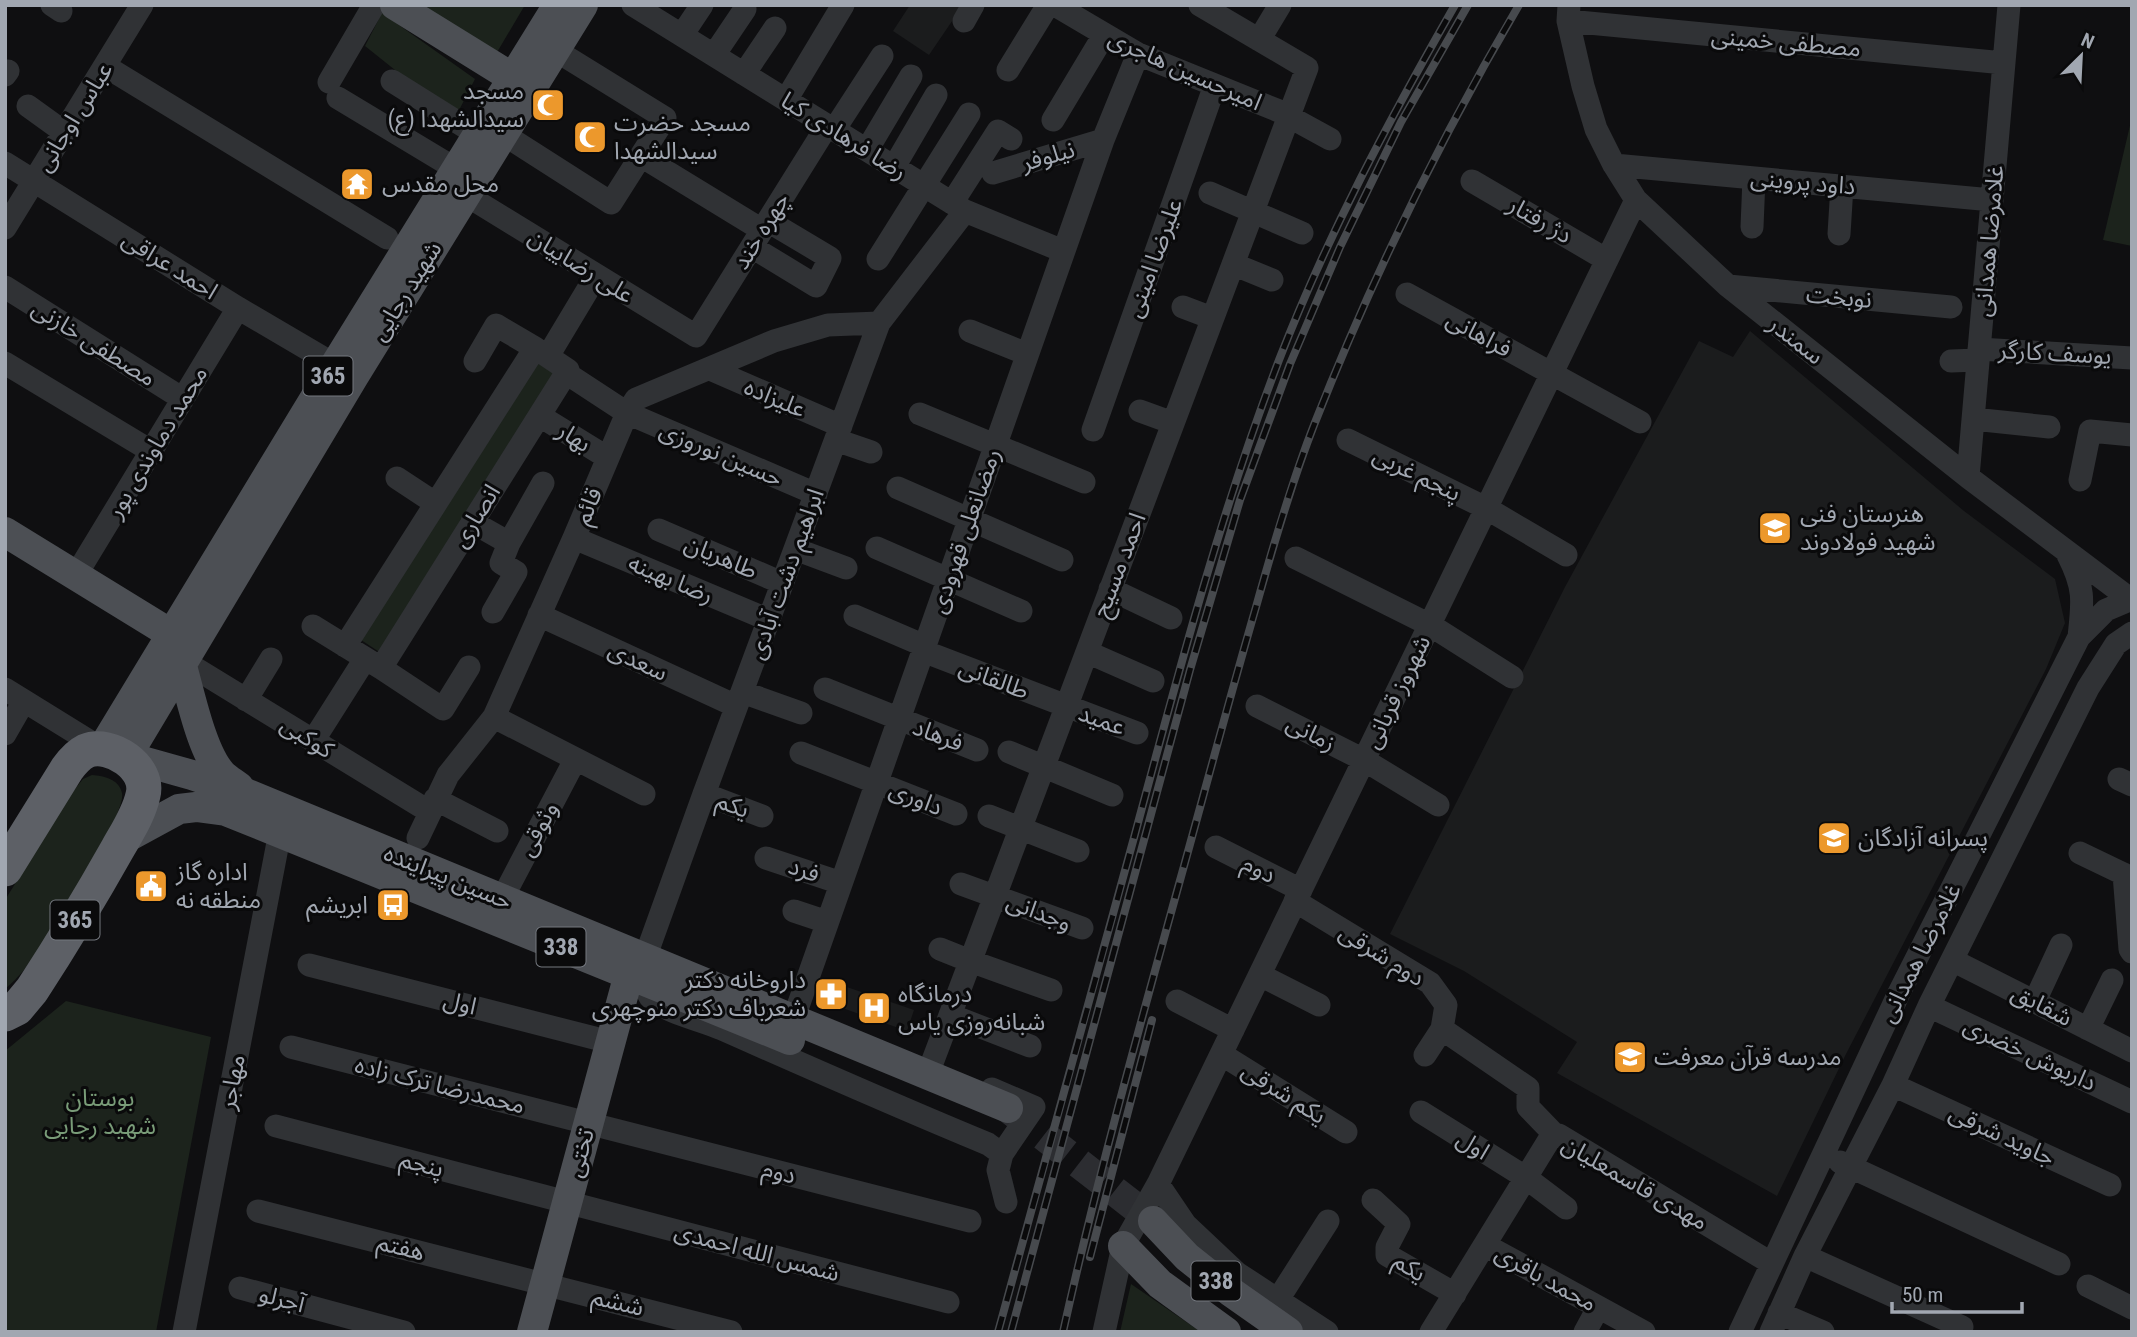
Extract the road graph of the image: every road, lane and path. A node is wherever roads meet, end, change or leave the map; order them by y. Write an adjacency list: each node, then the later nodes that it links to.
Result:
1 (142, 5): 25 (street, عباس اوجانی)
2 (374, 5): 53 (street, علی رضاییان)
3 (395, 5): 30 (main road)
4 (558, 5): 30 (main road, شهید رجایی / 365)
5 (583, 5): 20 (main road, شهید رجایی / 365)
6 (634, 5): 17 (street, رضا فرهادی کیا)
7 (702, 5): 17 (street)
8 (843, 5): 33 (street)
9 (1048, 5): 26 (street)
10 (1200, 5): 19 (street)
11 (1280, 5): 19 (street)
12 (2009, 5): 24 (street, غلامرضا همدانی)
13 (745, 9): 22 (street)
14 (1069, 9): 18 (street, امیرحسین هاجری)
15 (1569, 13): 24 (street, مصطفی خمینی); 47 (street, سمندر)
16 (775, 28): 27 (street)
17 (682, 35): 22 (street, رضا فرهادی کیا)
18 (1104, 35): 21 (street, امیرحسین هاجری); 37 (street)
19 (1259, 40): 35 (street, احمد مسیح)
20 (555, 50): 30 (main road, شهید رجایی / 365); 45 (street)
21 (1138, 54): 31 (street, امیرحسین هاجری); 43 (street, رمضانعلی قهرودی)
22 (714, 55): 27 (street, رضا فرهادی کیا)
23 (882, 56): 38 (street, چهره خند)
24 (2004, 63): 58 (street, غلامرضا همدانی)
25 (105, 66): 39 (street, عباس اوجانی); 66 (street)
26 (1008, 70)
27 (744, 74): 33 (street, رضا فرهادی کیا)
28 (911, 76): 44 (street)
29 (392, 81): 40 (street)
30 (522, 84): 40 (main road, شهید رجایی / 365)
31 (1215, 85): 35 (street, امیرحسین هاجری); 103 (street, علیرضا امینی)
32 (936, 95): 48 (street)
33 (786, 100): 38 (street, رضا فرهادی کیا)
34 (28, 106): 39 (street)
35 (1284, 113): 42 (street, امیرحسین هاجری); 60 (street, احمد مسیح)
36 (969, 114): 54 (street)
37 (1053, 120)
38 (830, 128): 44 (street, رضا فرهادی کیا); 63 (street, چهره خند)
39 (64, 132): 51 (street, عباس اوجانی)
40 (490, 135): 45 (street); 53 (main road, شهید رجایی / 365)
41 (1011, 139): 59 (street, ابراهیم دشت آبادی)
42 (1330, 139)
43 (1102, 140): 49 (street, نیلوفر); 67 (street, رمضانعلی قهرودی)
44 (867, 150): 48 (street, رضا فرهادی کیا)
45 (641, 156): 63 (street)
46 (5, 163): 51 (street, احمد عراقی)
47 (1614, 165): 50 (street, داود پروینی); 57 (street, سمندر)
48 (894, 167): 54 (street, رضا فرهادی کیا)
49 (993, 173)
50 (1754, 178): 55 (street, داود پروینی); 61 (street)
51 (34, 181): 62 (street, عباس اوجانی); 78 (street, احمد عراقی)
52 (1472, 181): 69 (street, دژ رفتار)
53 (461, 182): 71 (street, علی رضاییان); 91 (main road, شهید رجایی / 365)
54 (924, 186): 59 (street, رضا فرهادی کیا); 68 (street)
55 (1842, 186): 58 (street, داود پروینی); 65 (street)
56 (1210, 193): 60 (street)
57 (1636, 200): 69 (street, شهروز قربانی); 73 (street, سمندر)
58 (1992, 200): 84 (street, غلامرضا همدانی)
59 (959, 207): 67 (street, رضا فرهادی کیا); 80 (street, ابراهیم دشت آبادی)
60 (1253, 211): 64 (street); 70 (street, احمد مسیح)
61 (1752, 227)
62 (5, 228)
63 (760, 233): 82 (street, چهره خند)
64 (1302, 233)
65 (1839, 234)
66 (387, 238)
67 (1063, 251): 85 (street, رمضانعلی قهرودی)
68 (878, 259)
69 (1607, 260): 93 (street, شهروز قربانی)
70 (1233, 264): 72 (street); 79 (street, احمد مسیح)
71 (596, 276): 82 (street, علی رضاییان); 83 (street, انصاری)
72 (1272, 280)
73 (1728, 286): 77 (street, نوبخت); 111 (street, سمندر)
74 (5, 287): 94 (street, مصطفی خازنی)
75 (1407, 294): 93 (street, فراهانی)
76 (1183, 307): 79 (street)
77 (1951, 307)
78 (238, 308): 91 (street, احمد عراقی); 94 (street, محمد دماوندی پور)
79 (1212, 318): 101 (street, احمد مسیح)
80 (879, 323): 90 (street, قائم); 104 (street, ابراهیم دشت آبادی)
81 (970, 331): 85 (street)
82 (696, 336)
83 (541, 352): 88 (street); 92 (street); 118 (street, انصاری)
84 (1979, 354): 86 (street, یوسف کارگر); 87 (street, یوسف کارگر); 99 (street, غلامرضا همدانی)
85 (1027, 355): 107 (street, رمضانعلی قهرودی)
86 (2132, 358)
87 (1951, 360)
88 (475, 361)
89 (5, 363): 108 (street)
90 (710, 369): 96 (street, قائم); 104 (street, علیزاده)
91 (344, 370): 147 (main road, شهید رجایی / 365); 153 (main road, شهید رجایی / 365)
92 (566, 373): 96 (street, حسین نوروزی); 98 (street, انصاری)
93 (1551, 375): 100 (street, فراهانی); 119 (street, شهروز قربانی)
94 (183, 399): 108 (street, محمد دماوندی پور)
95 (1140, 411): 101 (street)
96 (626, 414): 110 (street, قائم); 117 (street, حسین نوروزی)
97 (920, 414): 107 (street)
98 (540, 416): 110 (street, بهار); 121 (street, انصاری)
99 (1973, 419): 102 (street); 111 (street, غلامرضا همدانی)
100 (1640, 422)
101 (1173, 423): 136 (street, احمد مسیح)
102 (2049, 427)
103 (1093, 430)
104 (838, 433): 109 (street); 117 (street, ابراهیم دشت آبادی)
105 (2132, 435): 113 (street)
106 (1348, 440): 119 (street, پنجم غربی)
107 (995, 445): 114 (street); 120 (street, رمضانعلی قهرودی)
108 (151, 451): 133 (street, محمد دماوندی پور)
109 (871, 452)
110 (608, 458): 124 (street, قائم)
111 (1968, 477): 128 (street, سمندر)
112 (397, 478): 118 (street)
113 (2080, 480)
114 (1084, 482)
115 (543, 483): 125 (street)
116 (898, 488): 120 (street)
117 (816, 494): 127 (street, ابراهیم دشت آبادی)
118 (435, 503): 149 (street, انصاری)
119 (1486, 509): 129 (street, پنجم غربی); 144 (street, شهروز قربانی)
120 (970, 518): 131 (street); 134 (street, رمضانعلی قهرودی)
121 (472, 522): 125 (street); 154 (street, انصاری)
122 (659, 530): 135 (street, طاهریان)
123 (5, 532): 133 (main road)
124 (574, 538): 140 (street, قائم); 143 (street, رضا بهینه)
125 (509, 543): 139 (street)
126 (877, 548): 134 (street)
127 (795, 549): 132 (street); 135 (street, ابراهیم دشت آبادی)
128 (2067, 552): 137 (street, سمندر); 148 (street)
129 (1566, 555)
130 (1296, 558): 144 (street)
131 (1062, 560)
132 (846, 568)
133 (76, 575): 147 (main road)
134 (948, 580): 138 (street); 150 (street, رمضانعلی قهرودی)
135 (782, 583): 143 (street, ابراهیم دشت آبادی)
136 (1110, 589): 142 (street); 151 (street, احمد مسیح)
137 (2131, 598): 148 (street, غلامرضا همدانی)
138 (1021, 611)
139 (493, 612)
140 (540, 615): 160 (street, سعدی); 165 (street, قائم)
141 (855, 616): 150 (street, طالقانی)
142 (1171, 618)
143 (769, 620): 160 (street, ابراهیم دشت آبادی)
144 (1430, 625): 156 (street); 175 (street, شهروز قربانی)
145 (313, 626): 149 (street)
146 (2132, 633): 211 (street, غلامرضا همدانی)
147 (171, 634): 173 (main road, شهید رجایی / 365)
148 (2079, 637): 243 (street, غلامرضا همدانی)
149 (345, 646): 154 (street)
150 (924, 649): 163 (street, طالقانی); 166 (street, رمضانعلی قهرودی)
151 (1087, 652): 157 (street); 163 (street, احمد مسیح)
152 (271, 659): 161 (street)
153 (183, 664): 161 (street, کوکبی); 173 (main road, شهید رجایی / 365); 179 (main road)
154 (373, 664): 155 (street); 169 (street, انصاری)
155 (469, 667)
156 (1512, 677)
157 (1153, 681)
158 (825, 689): 166 (street, فرهاد)
159 (15, 695): 168 (street); 173 (street)
160 (739, 699): 164 (street, سعدی); 181 (street, ابراهیم دشت آبادی)
161 (246, 700): 169 (street, کوکبی)
162 (1257, 706): 175 (street, زمانی)
163 (1066, 707): 167 (street, عمید); 176 (street, احمد مسیح)
164 (800, 713)
165 (494, 717): 174 (street); 184 (street, قائم)
166 (899, 720): 170 (street, فرهاد); 178 (street, رمضانعلی قهرودی)
167 (1137, 733)
168 (5, 734)
169 (313, 741): 184 (street, کوکبی)
170 (977, 750)
171 (1009, 752): 176 (street)
172 (802, 753): 178 (street, داوری)
173 (118, 755): 177 (main road, حسین پیراینده / 338); 193 (highway, 365); 198 (highway)
174 (575, 760): 180 (street); 204 (street, وثوقی)
175 (1364, 760): 183 (street, زمانی); 203 (street, شهروز قربانی)
176 (1043, 767): 182 (street); 189 (street, احمد مسیح)
177 (192, 775): 179 (main road, حسین پیراینده / 338); 185 (main road)
178 (877, 782): 186 (street, داوری); 200 (street, رمضانعلی قهرودی)
179 (248, 794): 204 (main road, حسین پیراینده / 338)
180 (644, 794)
181 (704, 794): 187 (street, یکم); 214 (street, ابراهیم دشت آبادی)
182 (1112, 795)
183 (1438, 805)
184 (433, 806): 190 (street, کوکبی); 192 (street, قائم)
185 (196, 807): 191 (main road, حسین پیراینده / 338); 193 (main road, حسین پیراینده / 338)
186 (956, 814)
187 (762, 816)
188 (989, 816): 189 (street)
189 (1021, 828): 195 (street); 202 (street, احمد مسیح)
190 (497, 831)
191 (280, 832): 214 (main road, حسین پیراینده / 338); 271 (street, مهاجر)
192 (418, 838)
193 (122, 840): 223 (highway, 365)
194 (1216, 847): 203 (street, دوم)
195 (1078, 851)
196 (2080, 853): 199 (street)
197 (766, 858): 200 (street, فرد)
198 (9, 859)
199 (2128, 876): 210 (street)
200 (841, 883): 206 (street, رمضانعلی قهرودی)
201 (961, 884): 202 (street, وجدانی)
202 (995, 895): 207 (street, وجدانی); 212 (street, احمد مسیح)
203 (1298, 896): 215 (street, شهروز قربانی); 225 (street, دوم شرقی)
204 (502, 899): 214 (main road, حسین پیراینده / 338)
205 (793, 911): 206 (street)
206 (827, 922): 222 (street, رمضانعلی قهرودی)
207 (1082, 928)
208 (2061, 945): 219 (street)
209 (940, 949): 212 (street)
210 (2132, 952)
211 (1952, 960): 219 (street, شقایق); 221 (street, غلامرضا همدانی)
212 (970, 961): 217 (street); 224 (street, احمد مسیح)
213 (309, 965): 228 (street, اول)
214 (640, 971): 222 (street); 228 (main road, تختی); 239 (main road, حسین پیراینده / 338)
215 (1260, 975): 220 (street); 227 (street, شهروز قربانی)
216 (2112, 980): 226 (street)
217 (1051, 990)
218 (1177, 1001): 227 (street)
219 (2035, 1001): 226 (street, شقایق)
220 (1319, 1005)
221 (1929, 1006): 235 (street, غلامرضا همدانی); 236 (street, داریوش خضری)
222 (797, 1009): 234 (street)
223 (7, 1015)
224 (950, 1015): 229 (street); 234 (street, احمد مسیح)
225 (1442, 1029): 233 (street); 242 (street)
226 (2088, 1029): 231 (street, شقایق)
227 (1233, 1030): 232 (street, شهروز قربانی)
228 (610, 1042): 238 (main road, تختی)
229 (1030, 1046)
230 (291, 1047): 238 (street, محمدرضا ترک زاده)
231 (2132, 1051)
232 (1221, 1054): 241 (street, یکم شرقی); 246 (street, شهروز قربانی)
233 (1425, 1055)
234 (932, 1063): 239 (street)
235 (1893, 1085): 244 (street, غلامرضا همدانی); 247 (street, جاوید شرقی)
236 (2132, 1102)
237 (1421, 1112): 245 (street, اول)
238 (588, 1123): 249 (main road, تختی); 254 (street, دوم)
239 (1011, 1123): 250 (street)
240 (276, 1126): 249 (street, پنجم)
241 (1346, 1132)
242 (1556, 1136): 245 (street, مهدی قاسمعلیان); 258 (street, مهدی قاسمعلیان)
243 (1823, 1154): 244 (street); 258 (street, غلامرضا همدانی)
244 (1852, 1168): 257 (street, غلامرضا همدانی); 259 (street)
245 (1525, 1177): 251 (street, اول); 256 (street, مهدی قاسمعلیان)
246 (1158, 1184): 255 (street, شهروز قربانی); 264 (street)
247 (2110, 1185)
248 (1373, 1200): 263 (street, یکم)
249 (567, 1202): 260 (main road, تختی); 265 (street, شمس الله احمدی)
250 (1006, 1202)
251 (1566, 1208)
252 (258, 1211): 260 (street, هفتم)
253 (1328, 1221): 264 (street)
254 (970, 1222)
255 (1139, 1233): 275 (street, شهروز قربانی); 276 (main road); 277 (main road, 338); 278 (main road, 338)
256 (1485, 1245): 263 (street, مهدی قاسمعلیان); 266 (street, محمد باقری)
257 (1805, 1256): 268 (street, غلامرضا همدانی); 269 (street)
258 (1771, 1263): 283 (street, غلامرضا همدانی)
259 (2059, 1264)
260 (545, 1284): 273 (main road, تختی); 274 (street, ششم)
261 (2088, 1286): 267 (street)
262 (240, 1288): 272 (street, آجرلو)
263 (1455, 1294): 280 (street, مهدی قاسمعلیان)
264 (1277, 1301): 279 (street)
265 (948, 1302)
266 (1598, 1308): 281 (street); 282 (street, محمد باقری)
267 (2132, 1308)
268 (1775, 1322): 284 (street)
269 (1932, 1324): 270 (street)
270 (1962, 1327)
271 (184, 1332)
272 (404, 1332)
273 (532, 1332)
274 (731, 1332)
275 (1104, 1332)
276 (1226, 1332)
277 (1258, 1332)
278 (1288, 1332)
279 (1327, 1332)
280 (1431, 1332)
281 (1585, 1332)
282 (1644, 1332)
283 (1740, 1332)
284 (1823, 1332)

